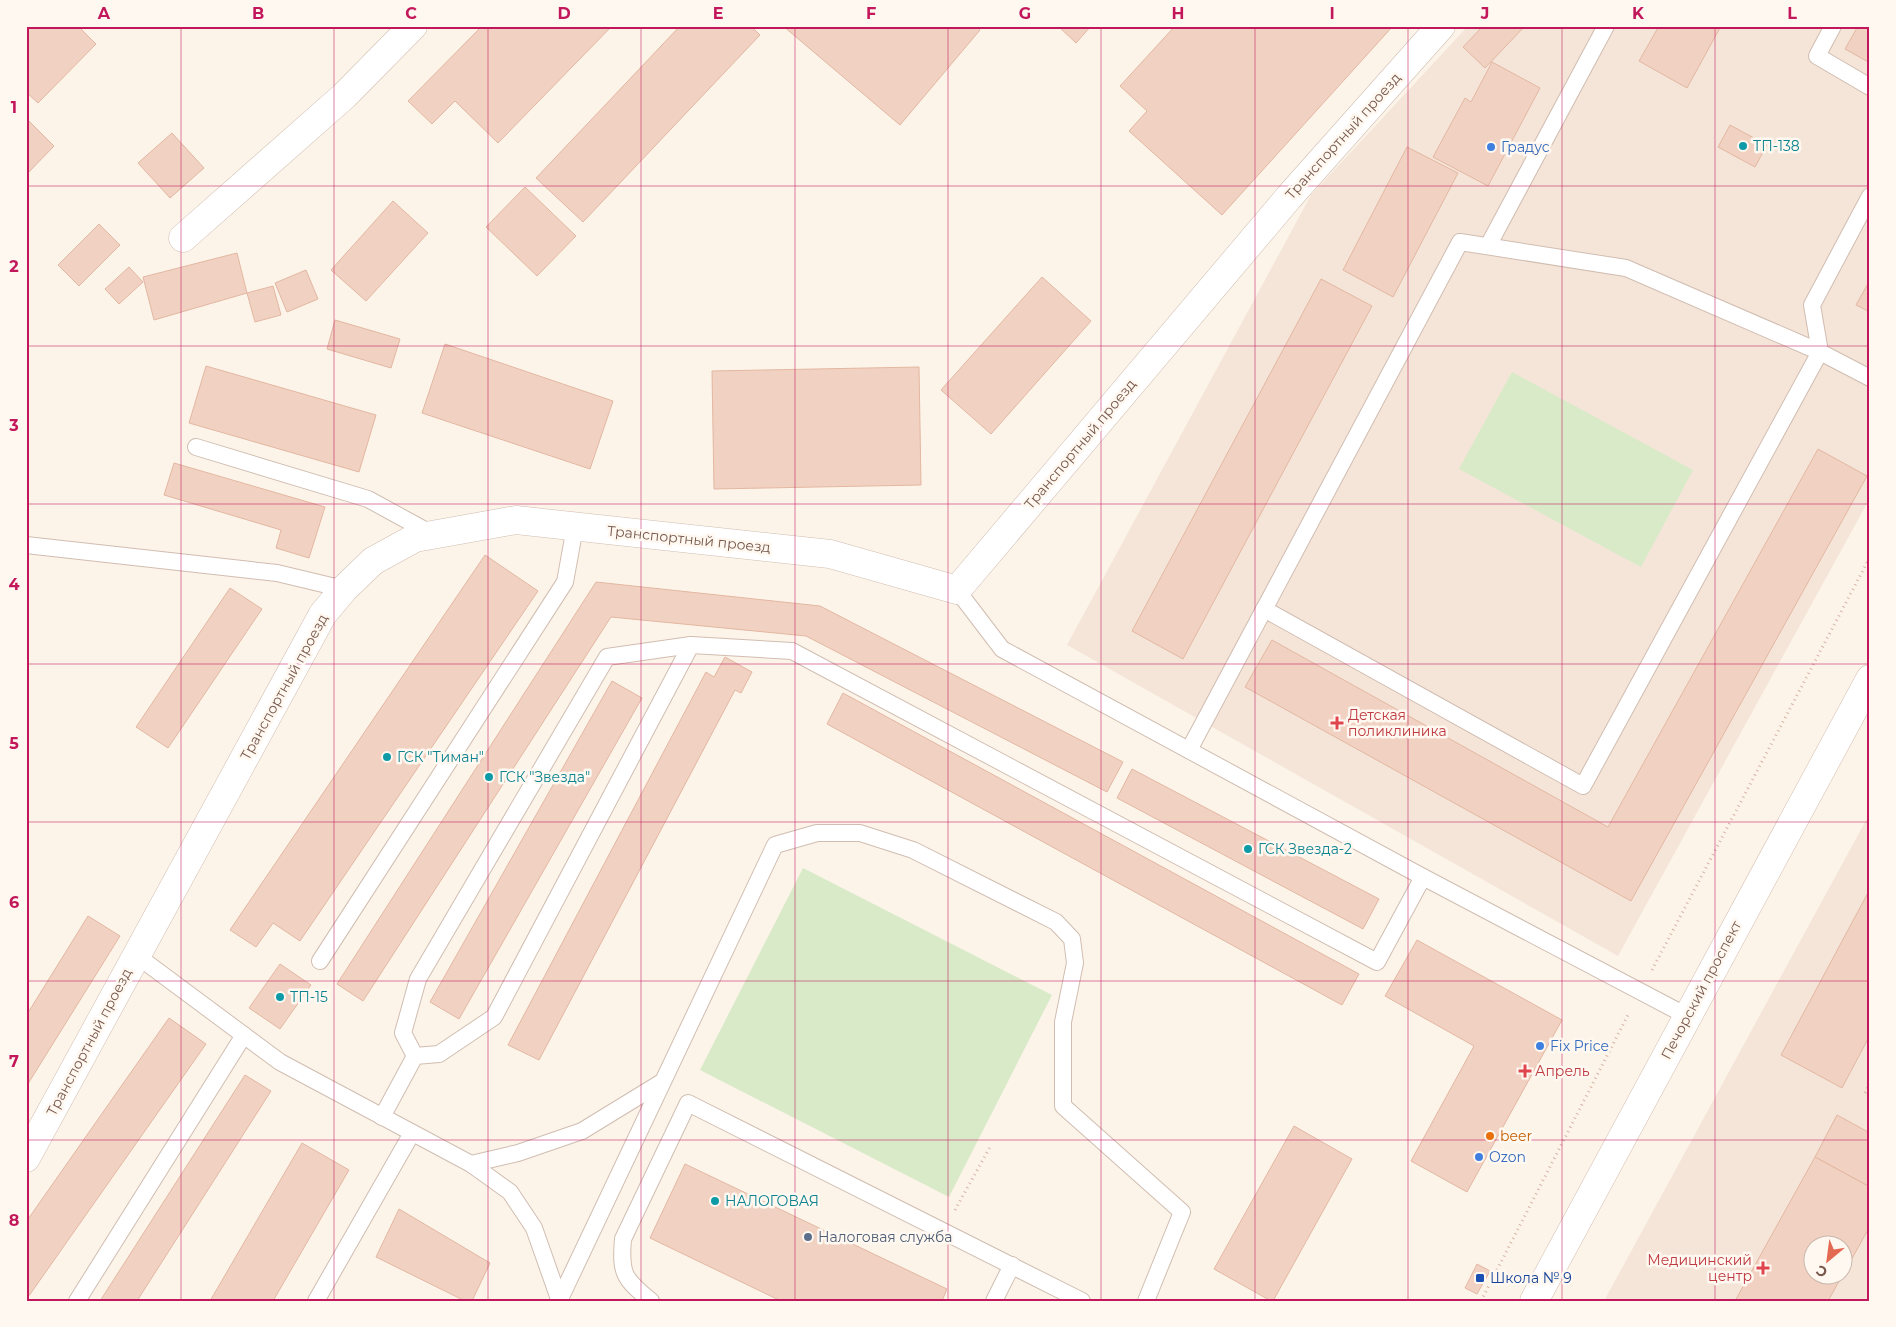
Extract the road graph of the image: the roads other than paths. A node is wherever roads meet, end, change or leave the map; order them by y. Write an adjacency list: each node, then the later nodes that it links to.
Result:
1 (413, 26): 7 (street)
2 (1441, 26): 16 (street, Транспортный проезд)
3 (1606, 26): 8 (lane)
4 (1833, 26): 5 (lane)
5 (1870, 87)
6 (1870, 196): 9 (lane)
7 (183, 238)
8 (1488, 246): 9 (lane); 17 (lane)
9 (1820, 352): 10 (lane); 17 (lane)
10 (1870, 378)
11 (196, 447): 13 (lane)
12 (575, 527): 13 (street, Транспортный проезд); 16 (street, Транспортный проезд); 23 (lane)
13 (434, 535): 15 (street, Транспортный проезд)
14 (26, 545): 15 (lane)
15 (344, 589): 22 (street, Транспортный проезд)
16 (957, 590): 20 (lane)
17 (1264, 609): 20 (lane)
18 (691, 645): 21 (lane); 26 (lane); 26 (lane)
19 (1870, 680): 24 (street, Печорский проспект)
20 (1189, 750): 21 (lane)
21 (1423, 877): 24 (lane)
22 (136, 955): 25 (lane); 30 (street, Транспортный проезд)
23 (320, 960)
24 (1687, 1016): 34 (street, Печорский проспект)
25 (244, 1035): 28 (lane); 35 (lane)
26 (415, 1056): 28 (lane)
27 (662, 1082): 31 (lane); 33 (lane); 40 (lane)
28 (382, 1117): 29 (lane)
29 (412, 1132): 31 (lane); 36 (lane)
30 (26, 1158)
31 (471, 1164): 33 (lane)
32 (1012, 1265): 37 (lane); 38 (lane); 39 (lane)
33 (559, 1300)
34 (1535, 1300)
35 (77, 1301)
36 (316, 1301)
37 (651, 1301)
38 (994, 1301)
39 (1082, 1301)
40 (1146, 1301)

